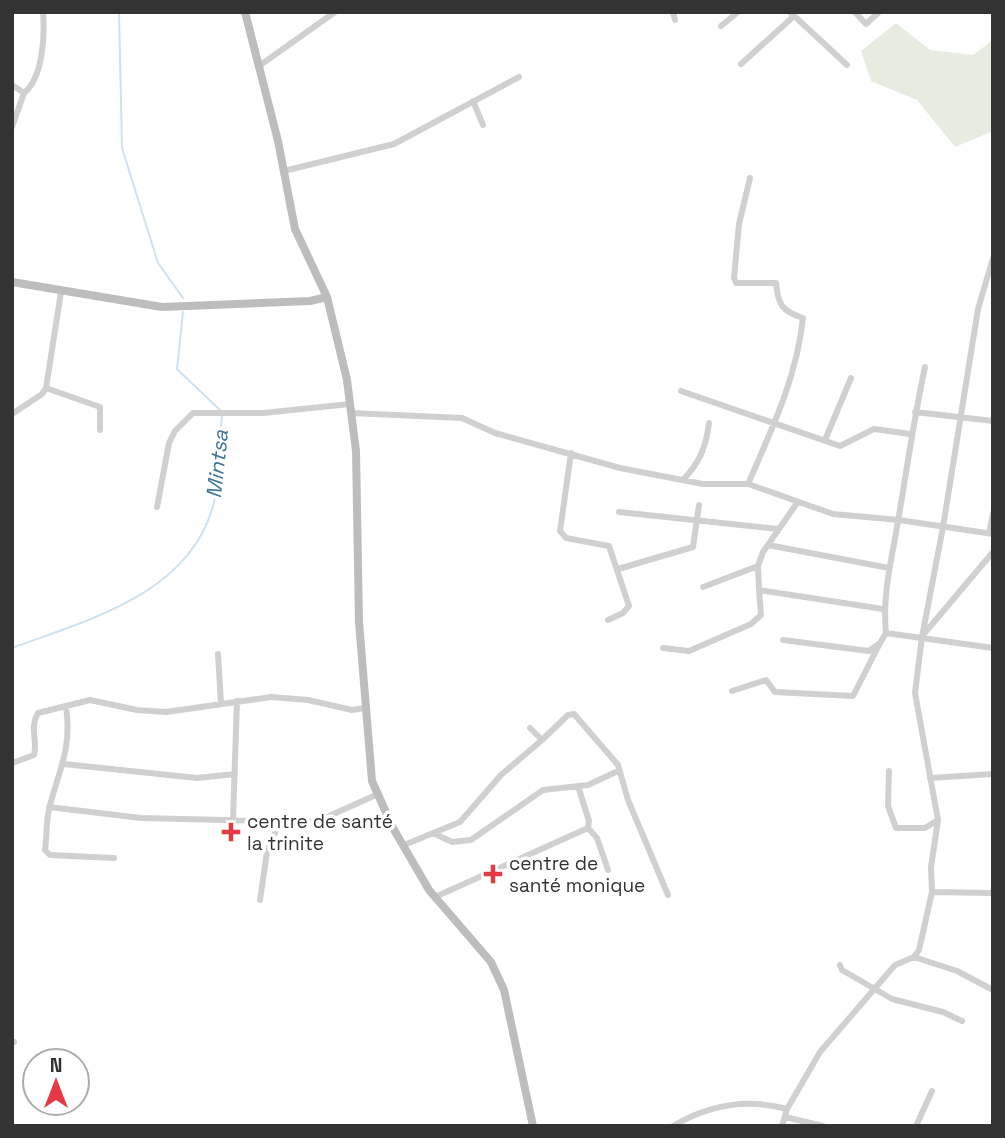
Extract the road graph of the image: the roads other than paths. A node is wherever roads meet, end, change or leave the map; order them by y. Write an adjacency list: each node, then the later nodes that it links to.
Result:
1 (43, 12): 14 (street)
2 (245, 12): 11 (main road)
3 (335, 12): 11 (street)
4 (738, 12): 8 (street)
5 (855, 12): 6 (street)
6 (879, 12)
7 (792, 14): 9 (street); 10 (street)
8 (721, 26)
9 (741, 64)
10 (847, 65)
11 (259, 66): 18 (main road)
12 (519, 77): 15 (street)
13 (12, 85): 14 (street)
14 (24, 93): 17 (street)
15 (473, 101): 16 (street); 18 (street)
16 (483, 125)
17 (12, 127)
18 (284, 171): 23 (main road)
19 (750, 178): 33 (street)
20 (993, 258): 31 (street)
21 (12, 282): 22 (main road)
22 (61, 292): 23 (main road); 26 (street)
23 (327, 297): 28 (main road)
24 (925, 367): 29 (street)
25 (851, 377): 37 (street)
26 (46, 388): 30 (street); 35 (street)
27 (681, 391): 33 (street)
28 (351, 408): 38 (street); 43 (street); 71 (main road)
29 (915, 412): 31 (street); 36 (street)
30 (12, 414)
31 (960, 417): 32 (street); 48 (street)
32 (993, 421)
33 (775, 422): 37 (street); 40 (street)
34 (709, 423): 39 (street)
35 (100, 430)
36 (910, 434): 37 (street); 46 (street)
37 (825, 440)
38 (571, 453): 39 (street); 55 (street)
39 (683, 480): 40 (street)
40 (748, 484): 41 (street)
41 (797, 503): 46 (street); 49 (street)
42 (699, 505): 47 (street)
43 (157, 508)
44 (619, 512): 47 (street)
45 (993, 513): 50 (street)
46 (899, 520): 48 (street); 54 (street)
47 (699, 522): 49 (street); 55 (street)
48 (943, 527): 50 (street); 61 (street)
49 (778, 529): 51 (street)
50 (991, 533)
51 (768, 545): 53 (street); 54 (street)
52 (993, 552): 61 (street)
53 (758, 566): 56 (street); 57 (street)
54 (889, 568): 58 (street)
55 (618, 569): 59 (street)
56 (702, 587)
57 (759, 590): 58 (street); 64 (street)
58 (883, 609): 60 (street)
59 (608, 620)
60 (886, 633): 61 (street); 63 (street)
61 (922, 637): 65 (street); 80 (street)
62 (783, 640): 63 (street)
63 (880, 643): 67 (street)
64 (663, 648)
65 (993, 648)
66 (218, 654): 69 (street)
67 (732, 691)
68 (237, 701): 69 (street); 71 (street); 78 (street)
69 (221, 703): 70 (street)
70 (66, 706): 74 (street); 75 (street)
71 (365, 708): 82 (main road)
72 (530, 728): 73 (street)
73 (542, 740): 76 (street); 88 (street)
74 (12, 763)
75 (64, 764): 78 (street); 83 (street)
76 (618, 771): 81 (street); 94 (street)
77 (889, 771): 85 (street)
78 (235, 774): 84 (street)
79 (993, 774): 80 (street)
80 (930, 778): 85 (street)
81 (578, 786): 87 (street); 88 (street)
82 (378, 794): 86 (street); 89 (main road)
83 (49, 807): 84 (street); 90 (street)
84 (233, 819): 86 (street)
85 (938, 820): 92 (street)
86 (280, 821): 96 (street)
87 (588, 828): 91 (street); 95 (street)
88 (433, 833): 89 (street)
89 (404, 845): 95 (main road)
90 (114, 858)
91 (608, 870)
92 (932, 892): 93 (street); 97 (street)
93 (993, 893)
94 (668, 895)
95 (435, 897): 105 (main road)
96 (260, 900)
97 (914, 957): 99 (street); 100 (street)
98 (839, 965): 99 (street)
99 (876, 990): 101 (street); 103 (street)
100 (993, 990)
101 (962, 1021)
102 (932, 1091): 109 (street)
103 (787, 1109): 104 (street); 106 (street)
104 (785, 1117): 107 (street); 108 (street)
105 (533, 1126)
106 (673, 1126)
107 (782, 1126)
108 (822, 1126)
109 (916, 1126)

